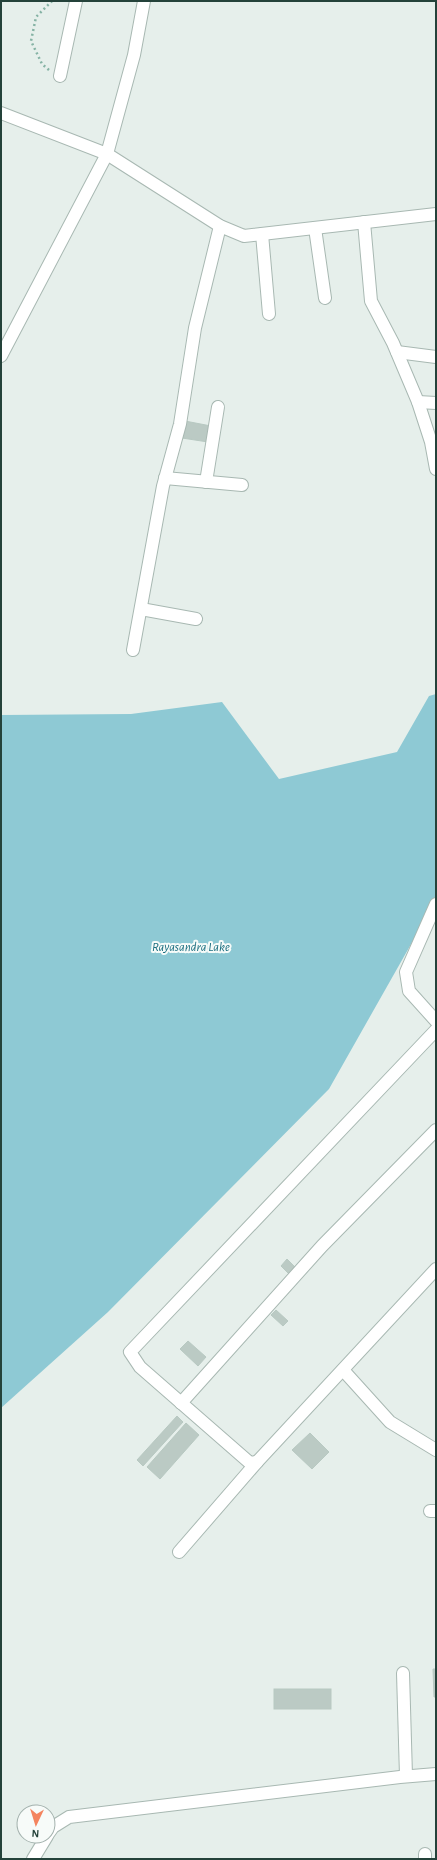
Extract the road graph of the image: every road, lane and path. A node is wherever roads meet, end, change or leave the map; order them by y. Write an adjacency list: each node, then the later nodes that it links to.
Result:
1 (52, 1): 4 (path)
2 (76, 1): 4 (street)
3 (144, 1): 6 (street)
4 (60, 76)
5 (1, 113): 6 (street)
6 (107, 154): 9 (street); 15 (street)
7 (436, 214): 8 (street)
8 (364, 222): 10 (street); 14 (street)
9 (220, 226): 11 (street); 22 (street)
10 (315, 228): 11 (street); 12 (street)
11 (262, 234): 13 (street)
12 (325, 298)
13 (269, 314)
14 (397, 352): 16 (street); 17 (street)
15 (1, 356)
16 (436, 356)
17 (418, 402): 18 (street); 20 (street)
18 (436, 403)
19 (218, 407): 23 (street)
20 (433, 443): 21 (street)
21 (436, 469)
22 (165, 478): 23 (street); 25 (street)
23 (206, 482): 24 (street)
24 (242, 485)
25 (141, 609): 26 (street); 27 (street)
26 (196, 619)
27 (133, 650)
28 (436, 904): 29 (street)
29 (436, 1021)
30 (436, 1030): 34 (street)
31 (436, 1130): 34 (street)
32 (436, 1269): 33 (street)
33 (342, 1370): 35 (street); 36 (street)
34 (181, 1403): 36 (street)
35 (436, 1450)
36 (257, 1462): 37 (street)
37 (178, 1552)
38 (403, 1673): 40 (street)
39 (436, 1774): 40 (street)
40 (406, 1776): 41 (street)
41 (56, 1824)
42 (42, 1844): 43 (street)
43 (33, 1859)

